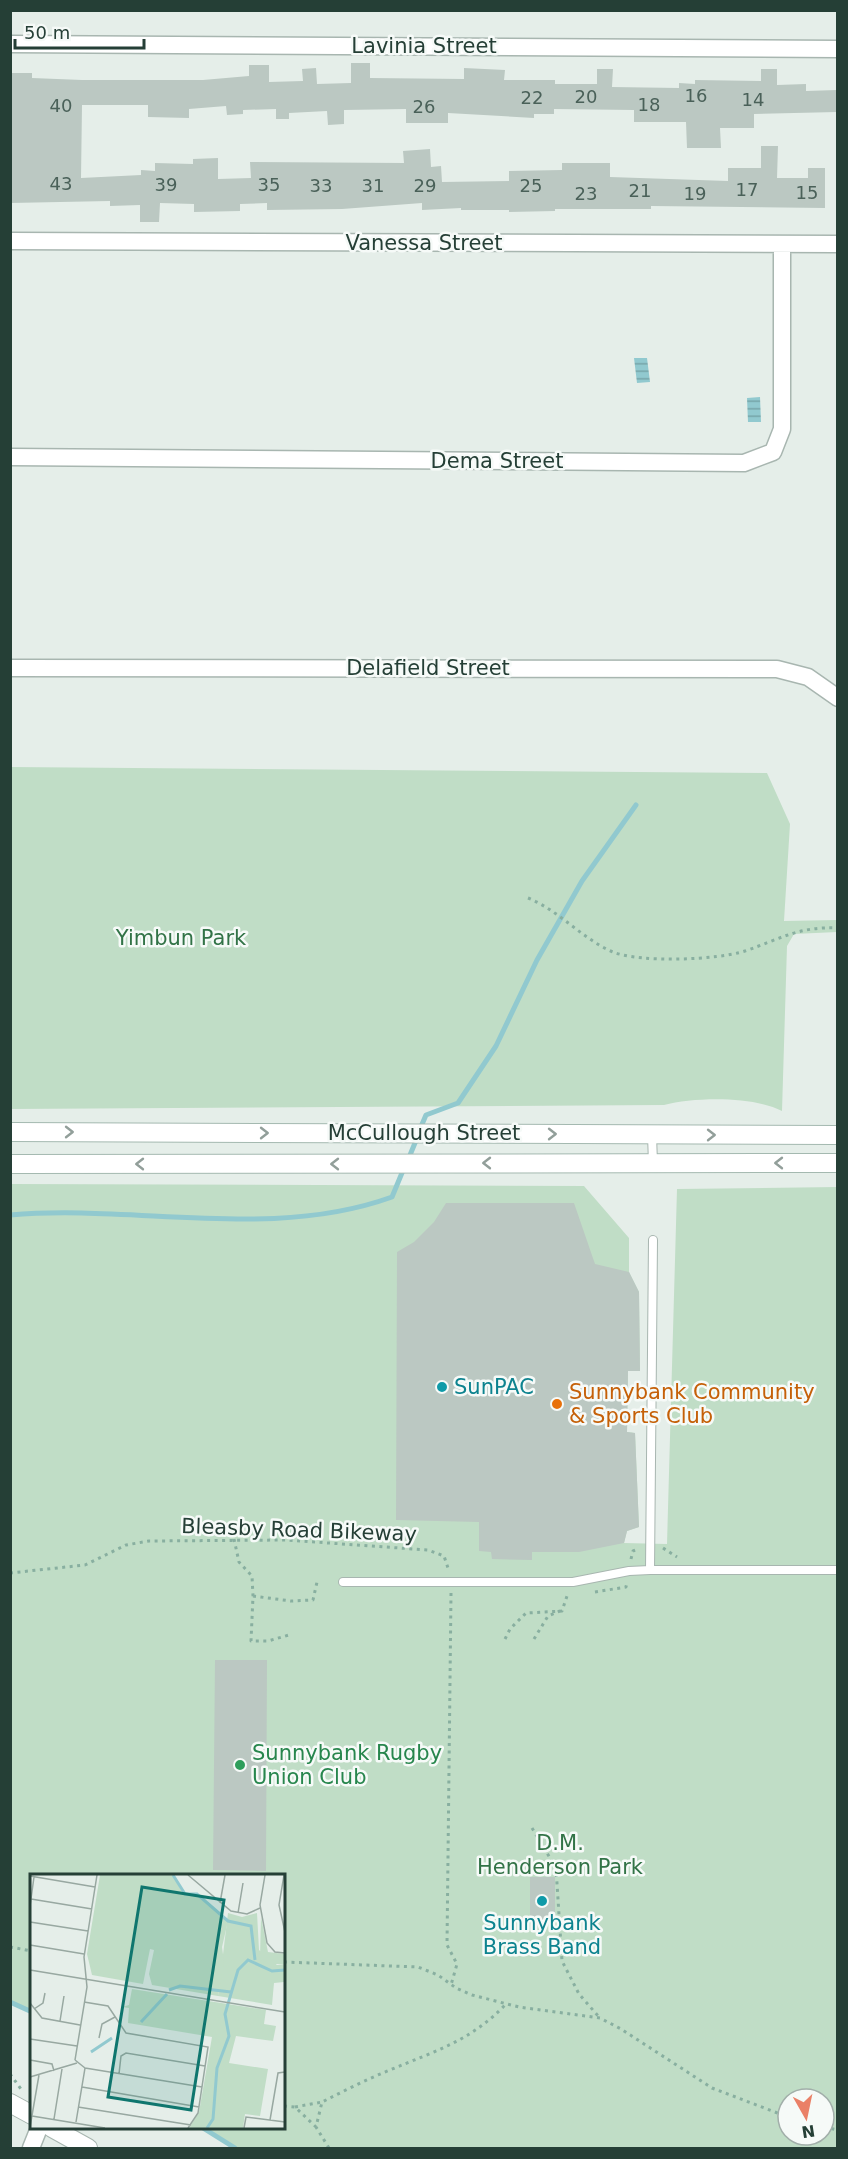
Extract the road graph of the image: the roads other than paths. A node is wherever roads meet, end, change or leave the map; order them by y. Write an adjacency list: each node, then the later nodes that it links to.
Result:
1 (10, 44): 2 (street, Lavinia Street)
2 (837, 48)
3 (10, 241): 4 (street, Vanessa Street)
4 (782, 244): 5 (street, Vanessa Street); 6 (street, Dema Street)
5 (837, 244)
6 (10, 457)
7 (10, 668): 8 (street, Delafield Street)
8 (837, 698)
9 (10, 1132): 10 (main road, McCullough Street, one-way to 10)
10 (652, 1135): 11 (main road, McCullough Street, one-way to 11); 14 (lane)
11 (837, 1135)
12 (837, 1163): 14 (main road, McCullough Street, one-way to 14)
13 (10, 1164): 14 (main road, McCullough Street, one-way to 13)
14 (652, 1164)
15 (653, 1240): 16 (lane)
16 (650, 1570): 17 (lane); 18 (lane)
17 (837, 1570)
18 (343, 1582)
19 (10, 2103): 20 (main road)
20 (30, 2114)
21 (38, 2129): 23 (street)
22 (55, 2129): 24 (main road)
23 (31, 2148)
24 (88, 2148)

